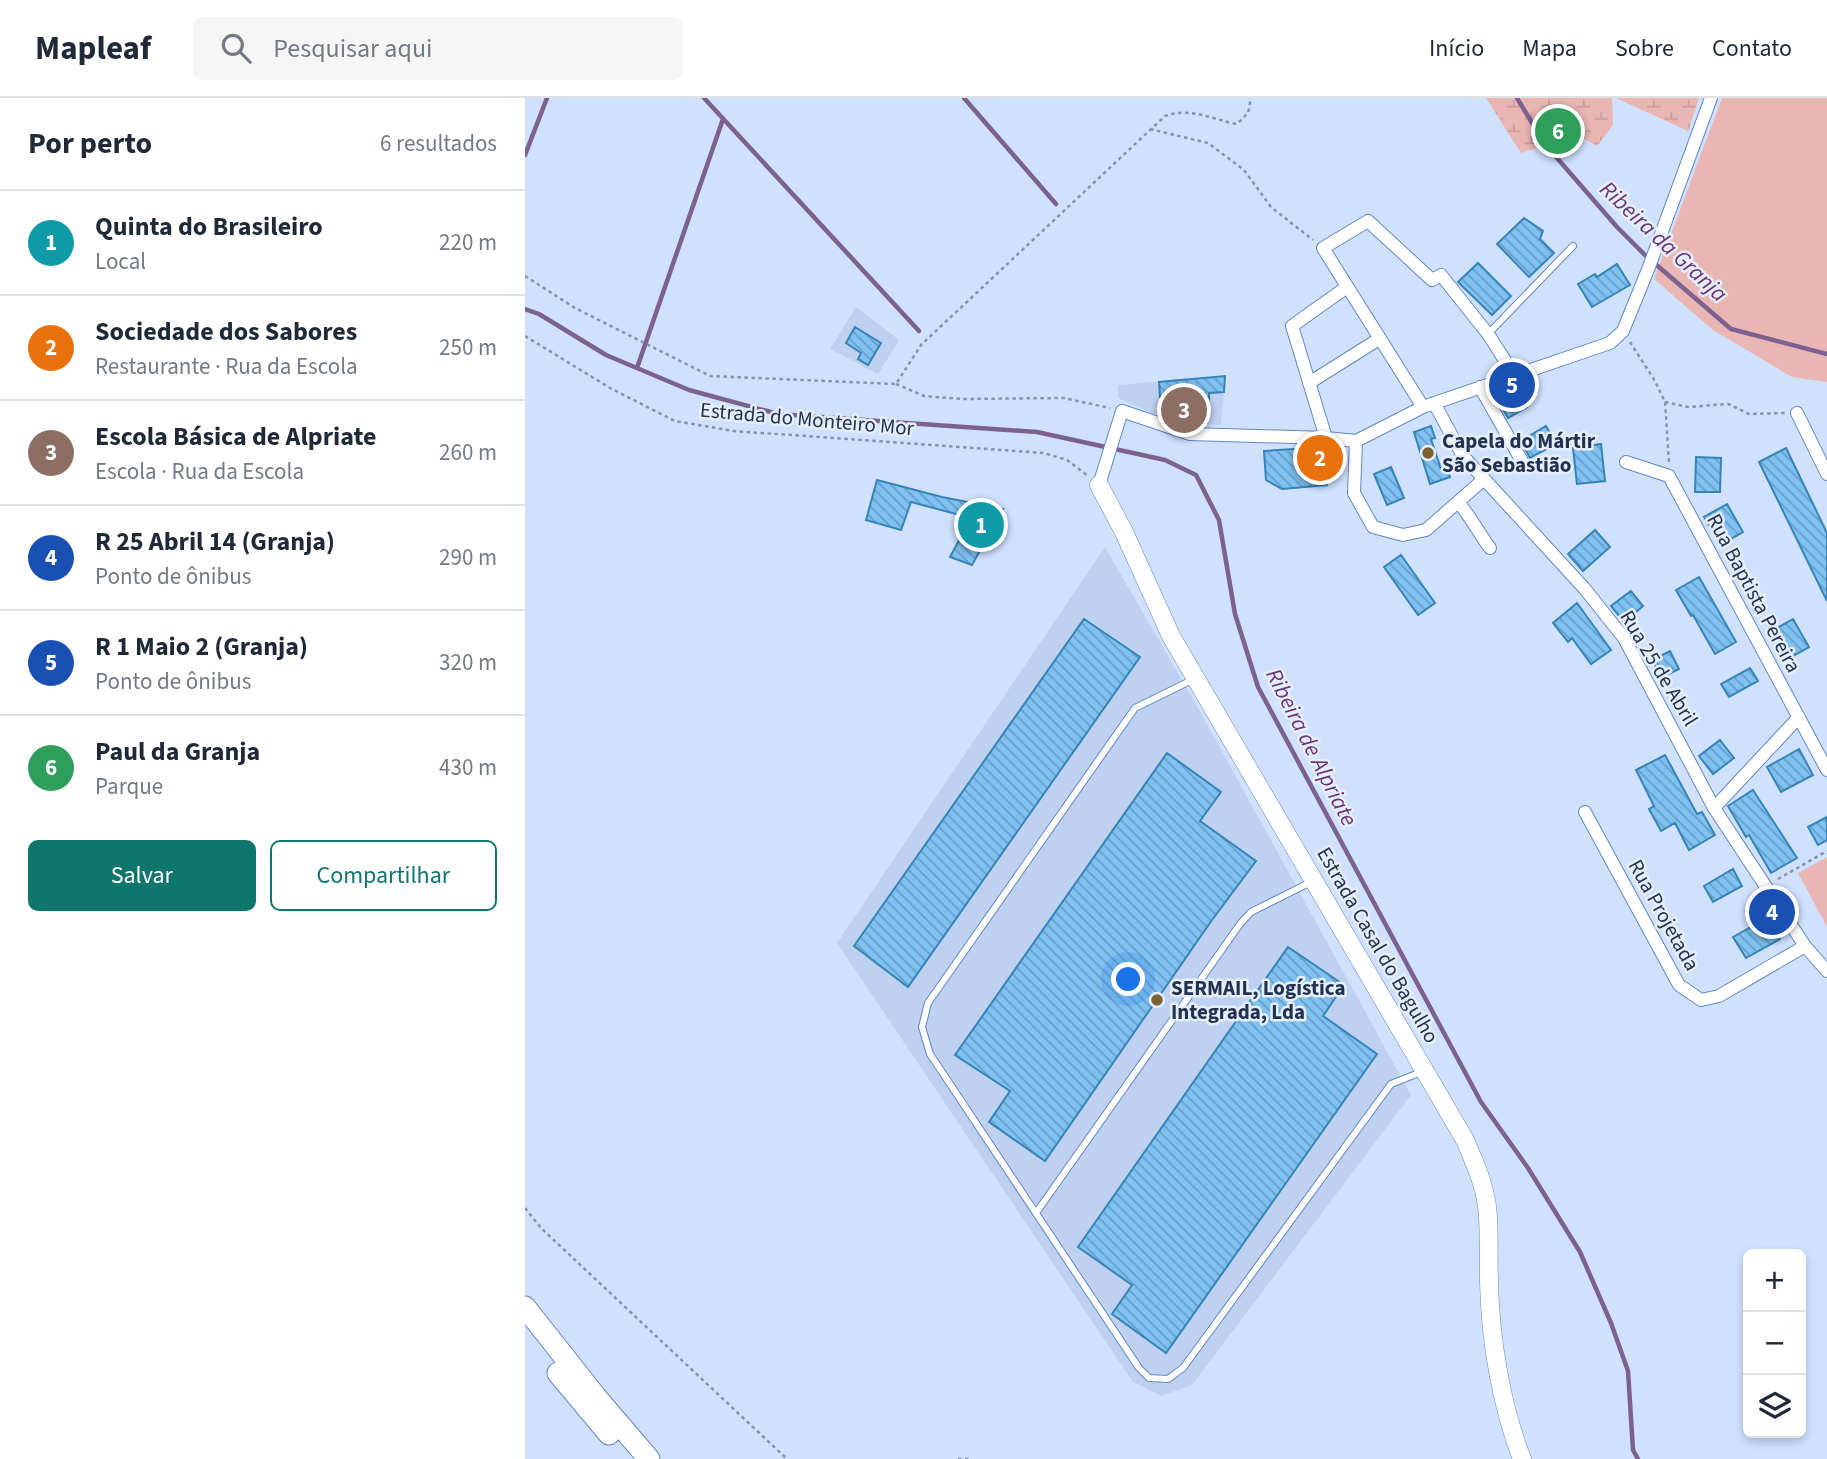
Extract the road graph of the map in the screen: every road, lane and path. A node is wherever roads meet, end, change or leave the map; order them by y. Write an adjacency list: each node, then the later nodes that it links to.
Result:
1 (1251, 98): 3 (path)
2 (1711, 98): 8 (street)
3 (1150, 129): 5 (path); 14 (path)
4 (1573, 246): 9 (lane)
5 (1323, 248): 7 (street, Rua 25 de Abril); 9 (street)
6 (525, 276): 14 (path)
7 (1347, 288): 11 (street, Rua 25 de Abril); 13 (street)
8 (1623, 331): 12 (street); 16 (path)
9 (1488, 334): 12 (street)
10 (525, 337): 27 (path, Estrada do Monteiro Mor)
11 (1379, 339): 13 (street); 17 (street, Rua 25 de Abril)
12 (1515, 376): 15 (street)
13 (1309, 383): 20 (street)
14 (896, 384): 18 (path)
15 (1480, 387): 17 (street); 22 (street)
16 (1665, 402): 19 (path); 25 (path)
17 (1428, 405): 21 (street); 26 (street, Rua 25 de Abril)
18 (1122, 411): 20 (street); 27 (street)
19 (1797, 413): 24 (street)
20 (1326, 438): 21 (street)
21 (1356, 441): 28 (street)
22 (1522, 461)
23 (1626, 462): 25 (street)
24 (1827, 474)
25 (1669, 476): 31 (street, Rua Baptista Pereira)
26 (1483, 479): 28 (street); 33 (street, Rua 25 de Abril)
27 (1099, 485): 30 (street, Estrada Casal do Bagulho)
28 (1458, 502): 29 (street)
29 (1490, 548)
30 (1196, 678): 36 (street, Estrada Casal do Bagulho); 42 (lane)
31 (1799, 717): 32 (street, Rua Baptista Pereira); 33 (street)
32 (1827, 770)
33 (1714, 808): 37 (street, Rua 25 de Abril)
34 (1585, 812): 38 (street, Rua Projetada)
35 (1827, 851): 37 (path)
36 (1314, 880): 40 (street, Estrada Casal do Bagulho); 42 (lane)
37 (1765, 886): 38 (street, Rua 25 de Abril)
38 (1805, 946): 39 (street, Rua 25 de Abril)
39 (1827, 971)
40 (1425, 1071): 42 (lane); 50 (street, Estrada Casal do Bagulho)
41 (525, 1208): 47 (path)
42 (1036, 1213)
43 (525, 1307): 46 (main road)
44 (525, 1329): 45 (main road)
45 (631, 1459)
46 (649, 1459)
47 (787, 1459)
48 (958, 1459): 49 (path)
49 (971, 1459)
50 (1522, 1459)

